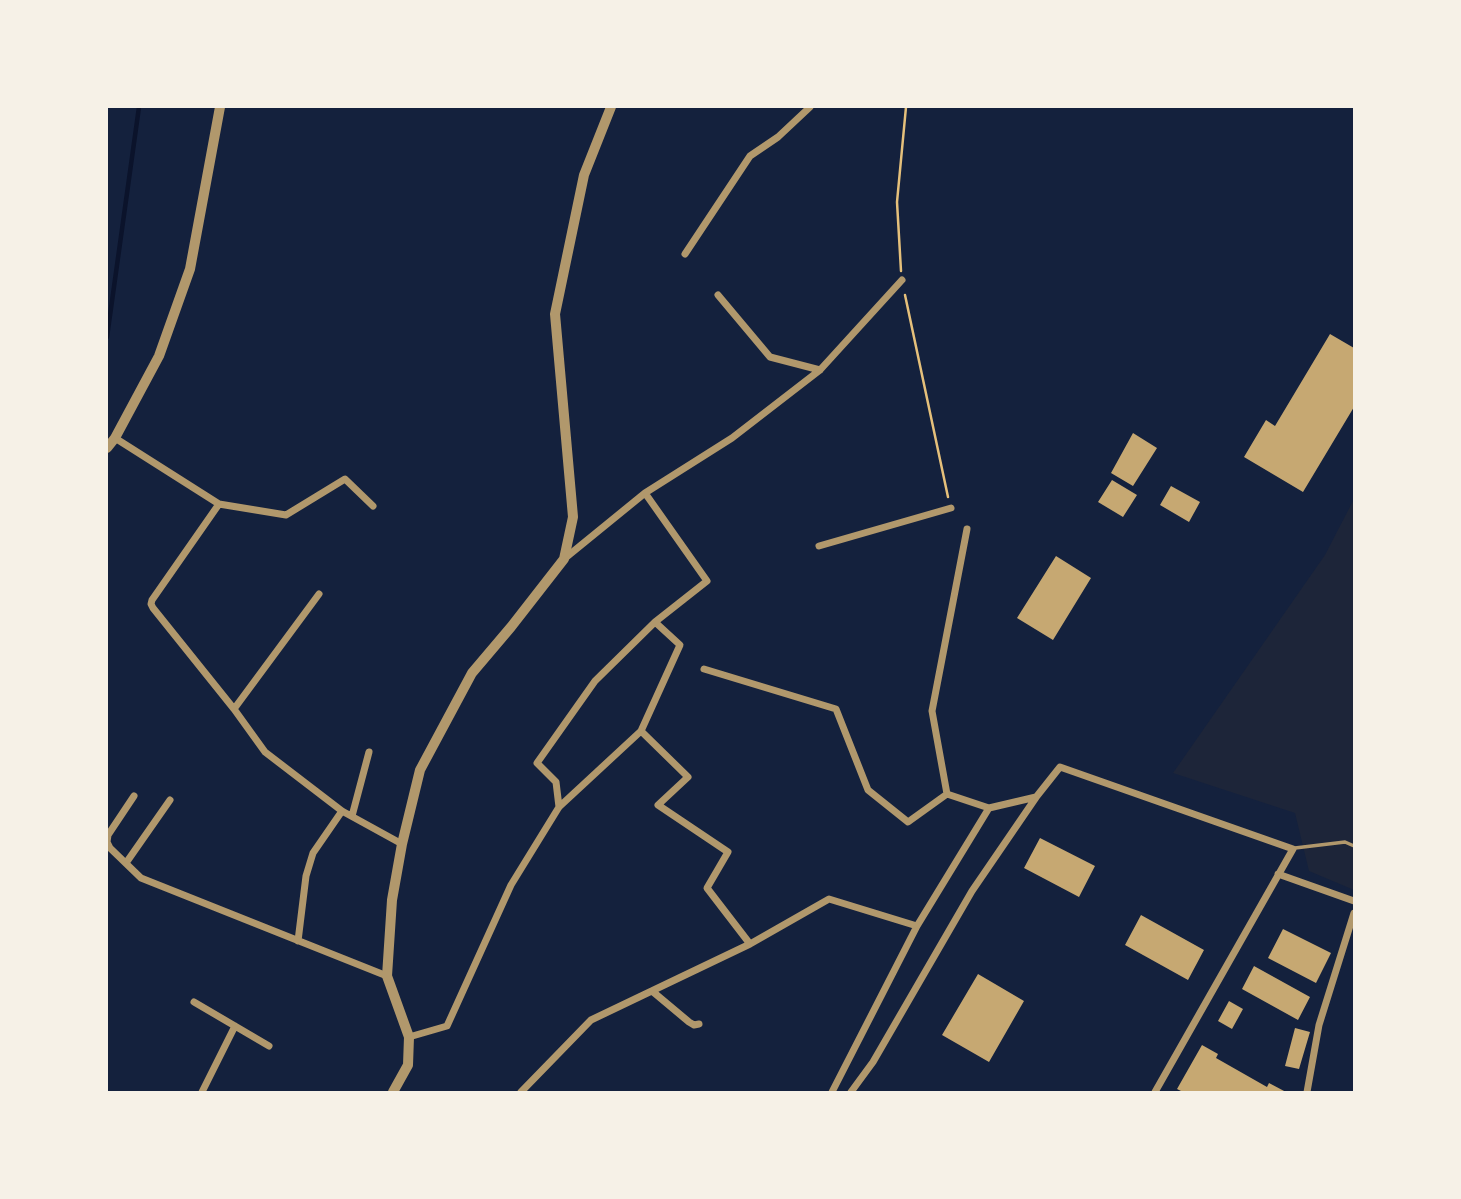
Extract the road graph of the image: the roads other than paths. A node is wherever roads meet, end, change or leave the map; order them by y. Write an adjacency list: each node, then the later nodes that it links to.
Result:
1 (220, 107): 8 (street)
2 (611, 107): 16 (street)
3 (810, 107): 4 (street)
4 (685, 254)
5 (902, 280): 7 (street)
6 (718, 295): 7 (street)
7 (820, 370): 10 (street)
8 (115, 438): 9 (street); 11 (street)
9 (107, 448)
10 (645, 493): 16 (street); 18 (street)
11 (219, 504): 12 (street); 20 (street)
12 (373, 506)
13 (951, 508): 15 (street)
14 (967, 530): 23 (street)
15 (820, 546)
16 (564, 559): 32 (street)
17 (318, 594): 20 (street)
18 (654, 622): 21 (street); 27 (street)
19 (704, 669): 23 (street)
20 (234, 709): 29 (street)
21 (641, 731): 27 (street); 41 (street)
22 (369, 752): 30 (street)
23 (947, 793): 28 (street)
24 (134, 796): 31 (street)
25 (1037, 796): 28 (street); 34 (street); 53 (street)
26 (170, 800): 35 (street)
27 (559, 807): 47 (street)
28 (989, 808): 39 (street)
29 (342, 811): 30 (street); 40 (street)
30 (352, 816): 32 (street)
31 (107, 842): 35 (street)
32 (402, 844): 42 (street)
33 (1354, 846): 34 (lane)
34 (1293, 849): 36 (street)
35 (125, 863): 40 (street)
36 (1278, 873): 37 (street); 54 (street)
37 (1354, 901)
38 (1354, 914): 55 (street)
39 (917, 926): 41 (street); 52 (street)
40 (298, 941): 42 (street)
41 (750, 944): 43 (street)
42 (387, 976): 47 (street)
43 (652, 991): 45 (street); 51 (street)
44 (194, 1002): 46 (street)
45 (699, 1024)
46 (235, 1026): 48 (street); 49 (street)
47 (409, 1037): 50 (street)
48 (269, 1046)
49 (202, 1092)
50 (393, 1092)
51 (521, 1092)
52 (832, 1092)
53 (851, 1092)
54 (1154, 1092)
55 (1307, 1092)

